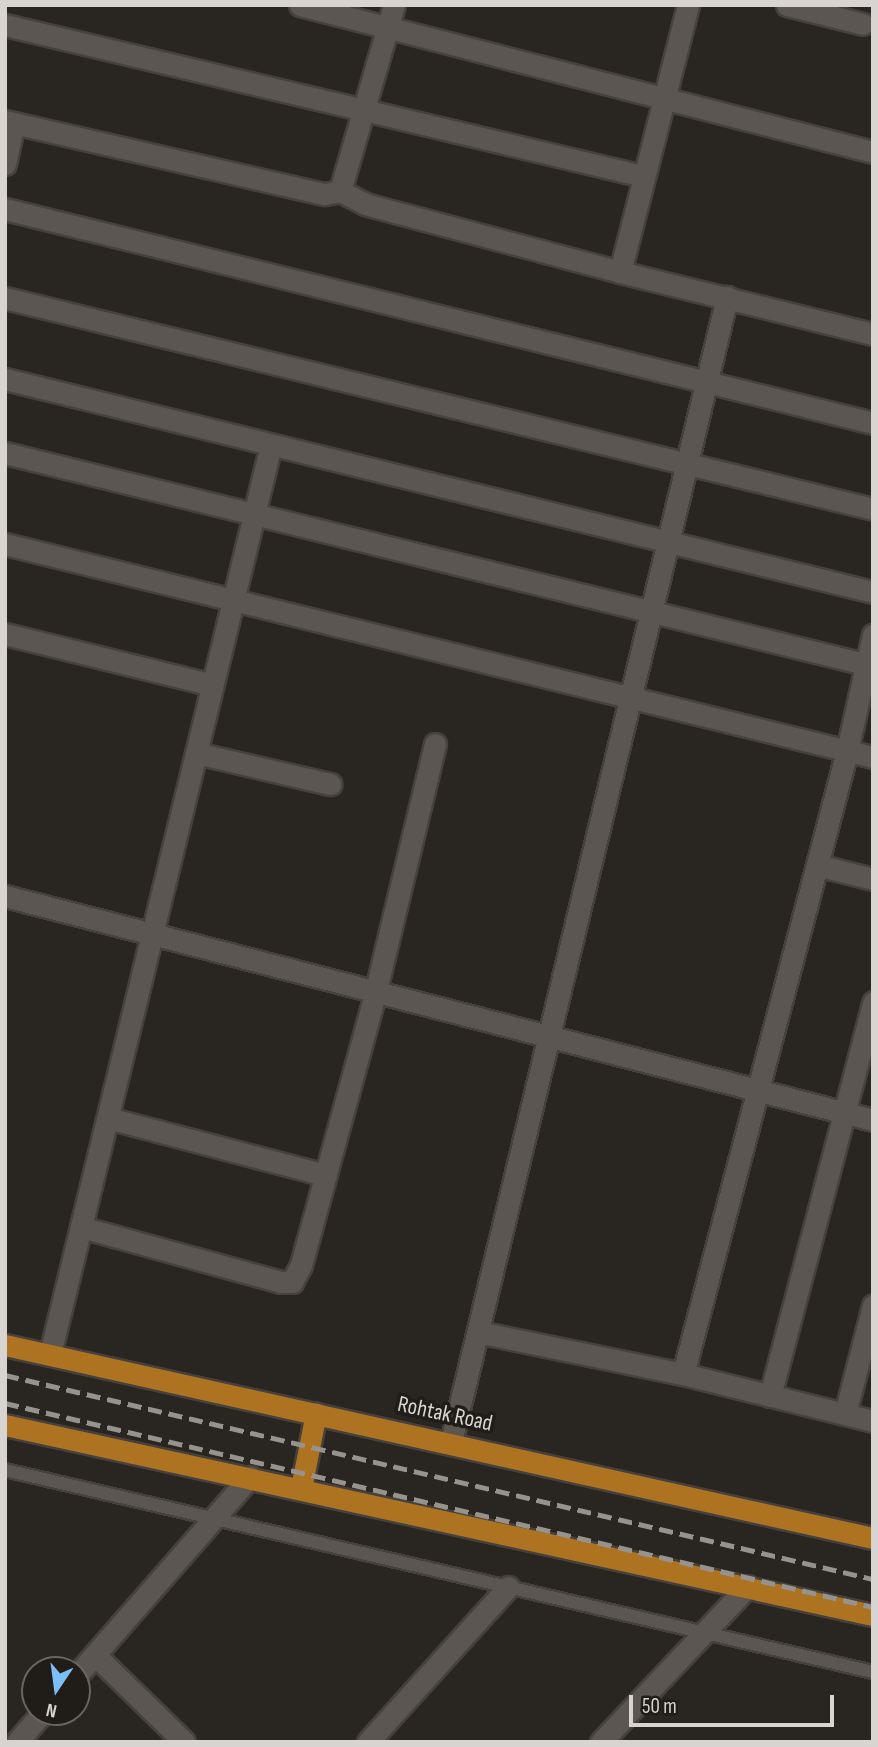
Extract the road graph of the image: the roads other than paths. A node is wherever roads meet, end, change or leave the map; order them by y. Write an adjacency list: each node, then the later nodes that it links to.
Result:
1 (300, 5): 7 (street)
2 (394, 5): 7 (street)
3 (688, 5): 8 (street)
4 (787, 5): 5 (street)
5 (863, 24)
6 (5, 25): 9 (street)
7 (389, 28): 8 (street); 9 (street)
8 (662, 98): 11 (street); 13 (street)
9 (366, 109): 13 (street); 14 (street)
10 (10, 122): 12 (street); 14 (street)
11 (873, 152)
12 (5, 164)
13 (643, 176): 16 (street)
14 (340, 191): 16 (street)
15 (5, 209): 21 (street)
16 (620, 272): 17 (street)
17 (727, 297): 19 (street); 21 (street)
18 (5, 298): 25 (street)
19 (873, 334)
20 (5, 379): 23 (street)
21 (706, 382): 22 (street); 25 (street)
22 (873, 423)
23 (271, 445): 27 (street); 28 (street)
24 (5, 453): 27 (street)
25 (686, 466): 26 (street); 28 (street)
26 (873, 509)
27 (254, 514): 31 (street); 32 (street)
28 (668, 542): 30 (street); 32 (street)
29 (5, 544): 31 (street)
30 (873, 592)
31 (232, 600): 36 (street); 37 (street)
32 (651, 613): 35 (street); 37 (street)
33 (5, 635): 36 (street)
34 (873, 635): 35 (street)
35 (870, 665): 39 (street)
36 (212, 685): 40 (street)
37 (631, 698): 39 (street); 49 (street)
38 (435, 744): 47 (street)
39 (847, 751): 41 (street); 43 (street)
40 (195, 753): 42 (street); 46 (street)
41 (873, 757)
42 (330, 784)
43 (817, 864): 44 (street); 50 (street)
44 (873, 878)
45 (5, 896): 46 (street)
46 (152, 935): 47 (street); 52 (street)
47 (375, 994): 49 (street); 54 (street)
48 (873, 1002): 51 (street)
49 (549, 1038): 50 (street); 57 (street)
50 (757, 1091): 51 (street); 60 (street)
51 (845, 1113): 53 (street); 61 (street)
52 (107, 1118): 54 (street); 55 (street)
53 (873, 1121)
54 (326, 1175): 55 (street)
55 (81, 1227): 59 (street)
56 (873, 1306): 63 (street)
57 (478, 1332): 60 (street); 66 (street)
58 (5, 1345): 59 (highway, Rohtak Road)
59 (50, 1354): 62 (highway, Rohtak Road)
60 (683, 1374): 61 (street)
61 (770, 1396): 63 (street)
62 (316, 1413): 66 (highway, Rohtak Road); 69 (highway)
63 (845, 1414): 64 (street)
64 (873, 1421)
65 (5, 1425): 68 (highway)
66 (451, 1442): 71 (highway, Rohtak Road)
67 (5, 1470): 70 (lane)
68 (250, 1477): 69 (highway); 70 (street)
69 (302, 1488): 72 (highway)
70 (217, 1520): 73 (lane); 76 (street)
71 (873, 1538)
72 (748, 1586): 74 (highway); 75 (street)
73 (508, 1587): 75 (lane); 82 (street)
74 (873, 1615)
75 (702, 1632): 78 (lane); 83 (street)
76 (95, 1655): 77 (street); 81 (street)
77 (91, 1659)
78 (873, 1672)
79 (30, 1726): 80 (street)
80 (16, 1742)
81 (184, 1742)
82 (368, 1742)
83 (601, 1742)

